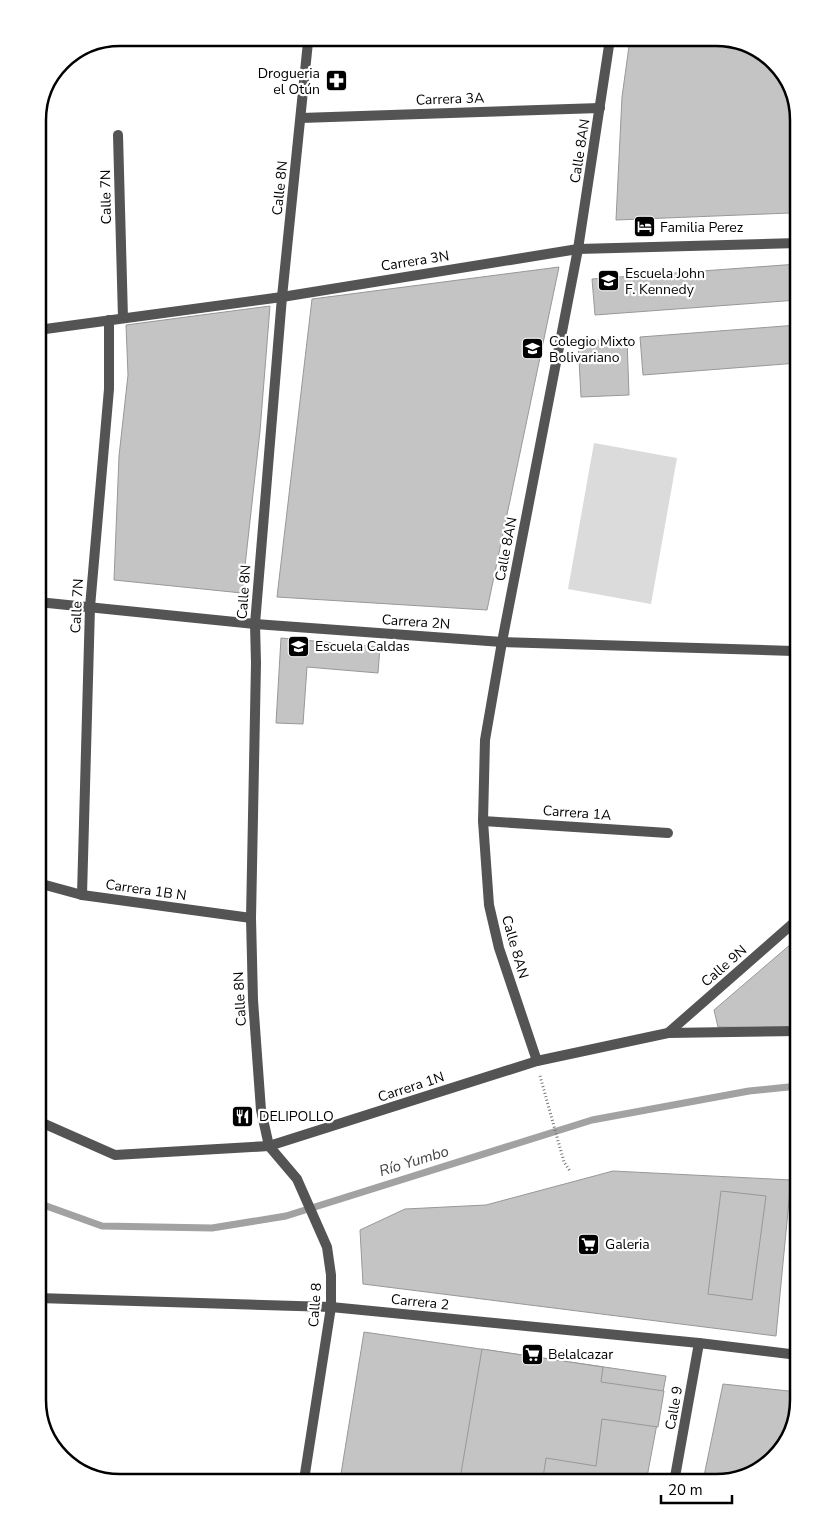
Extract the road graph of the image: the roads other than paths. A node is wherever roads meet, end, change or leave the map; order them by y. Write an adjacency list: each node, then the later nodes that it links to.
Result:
1 (308, 46): 4 (street, Calle 8N)
2 (609, 46): 3 (street, Calle 8AN)
3 (600, 108): 4 (street, Carrera 3A); 7 (street, Calle 8AN)
4 (301, 118): 8 (street, Calle 8N)
5 (118, 134): 9 (street, Calle 7N)
6 (790, 243): 7 (street, Carrera 3N)
7 (578, 249): 8 (street, Carrera 3N); 15 (street, Calle 8AN)
8 (282, 297): 9 (street, Carrera 3N); 14 (street, Calle 8N)
9 (123, 318): 10 (street, Carrera 3N)
10 (109, 320): 11 (street, Carrera 3N); 13 (street, Calle 7N)
11 (46, 329)
12 (46, 603): 13 (street, Carrera 2N)
13 (90, 607): 14 (street, Carrera 2N); 20 (street, Calle 7N)
14 (254, 624): 15 (street, Carrera 2N); 21 (street, Calle 8N)
15 (502, 642): 16 (street, Carrera 2N); 17 (street, Calle 8AN)
16 (790, 650)
17 (483, 821): 18 (street, Carrera 1A); 25 (street, Calle 8AN)
18 (668, 833)
19 (46, 885): 20 (street, Carrera 1B N)
20 (82, 895): 21 (street, Carrera 1B N)
21 (251, 918): 27 (street, Calle 8N)
22 (790, 926): 24 (street, Calle 9N)
23 (790, 1031): 24 (street, Carrera 1N)
24 (668, 1033): 25 (street, Carrera 1N)
25 (536, 1061): 27 (street, Carrera 1N)
26 (46, 1125): 27 (street, Carrera 1N)
27 (269, 1146): 29 (street, Calle 8)
28 (46, 1298): 29 (street, Carrera 2)
29 (331, 1307): 30 (street, Carrera 2); 32 (street, Calle 8)
30 (699, 1344): 31 (street, Carrera 2); 33 (street, Calle 9)
31 (790, 1354)
32 (305, 1474)
33 (677, 1474)

